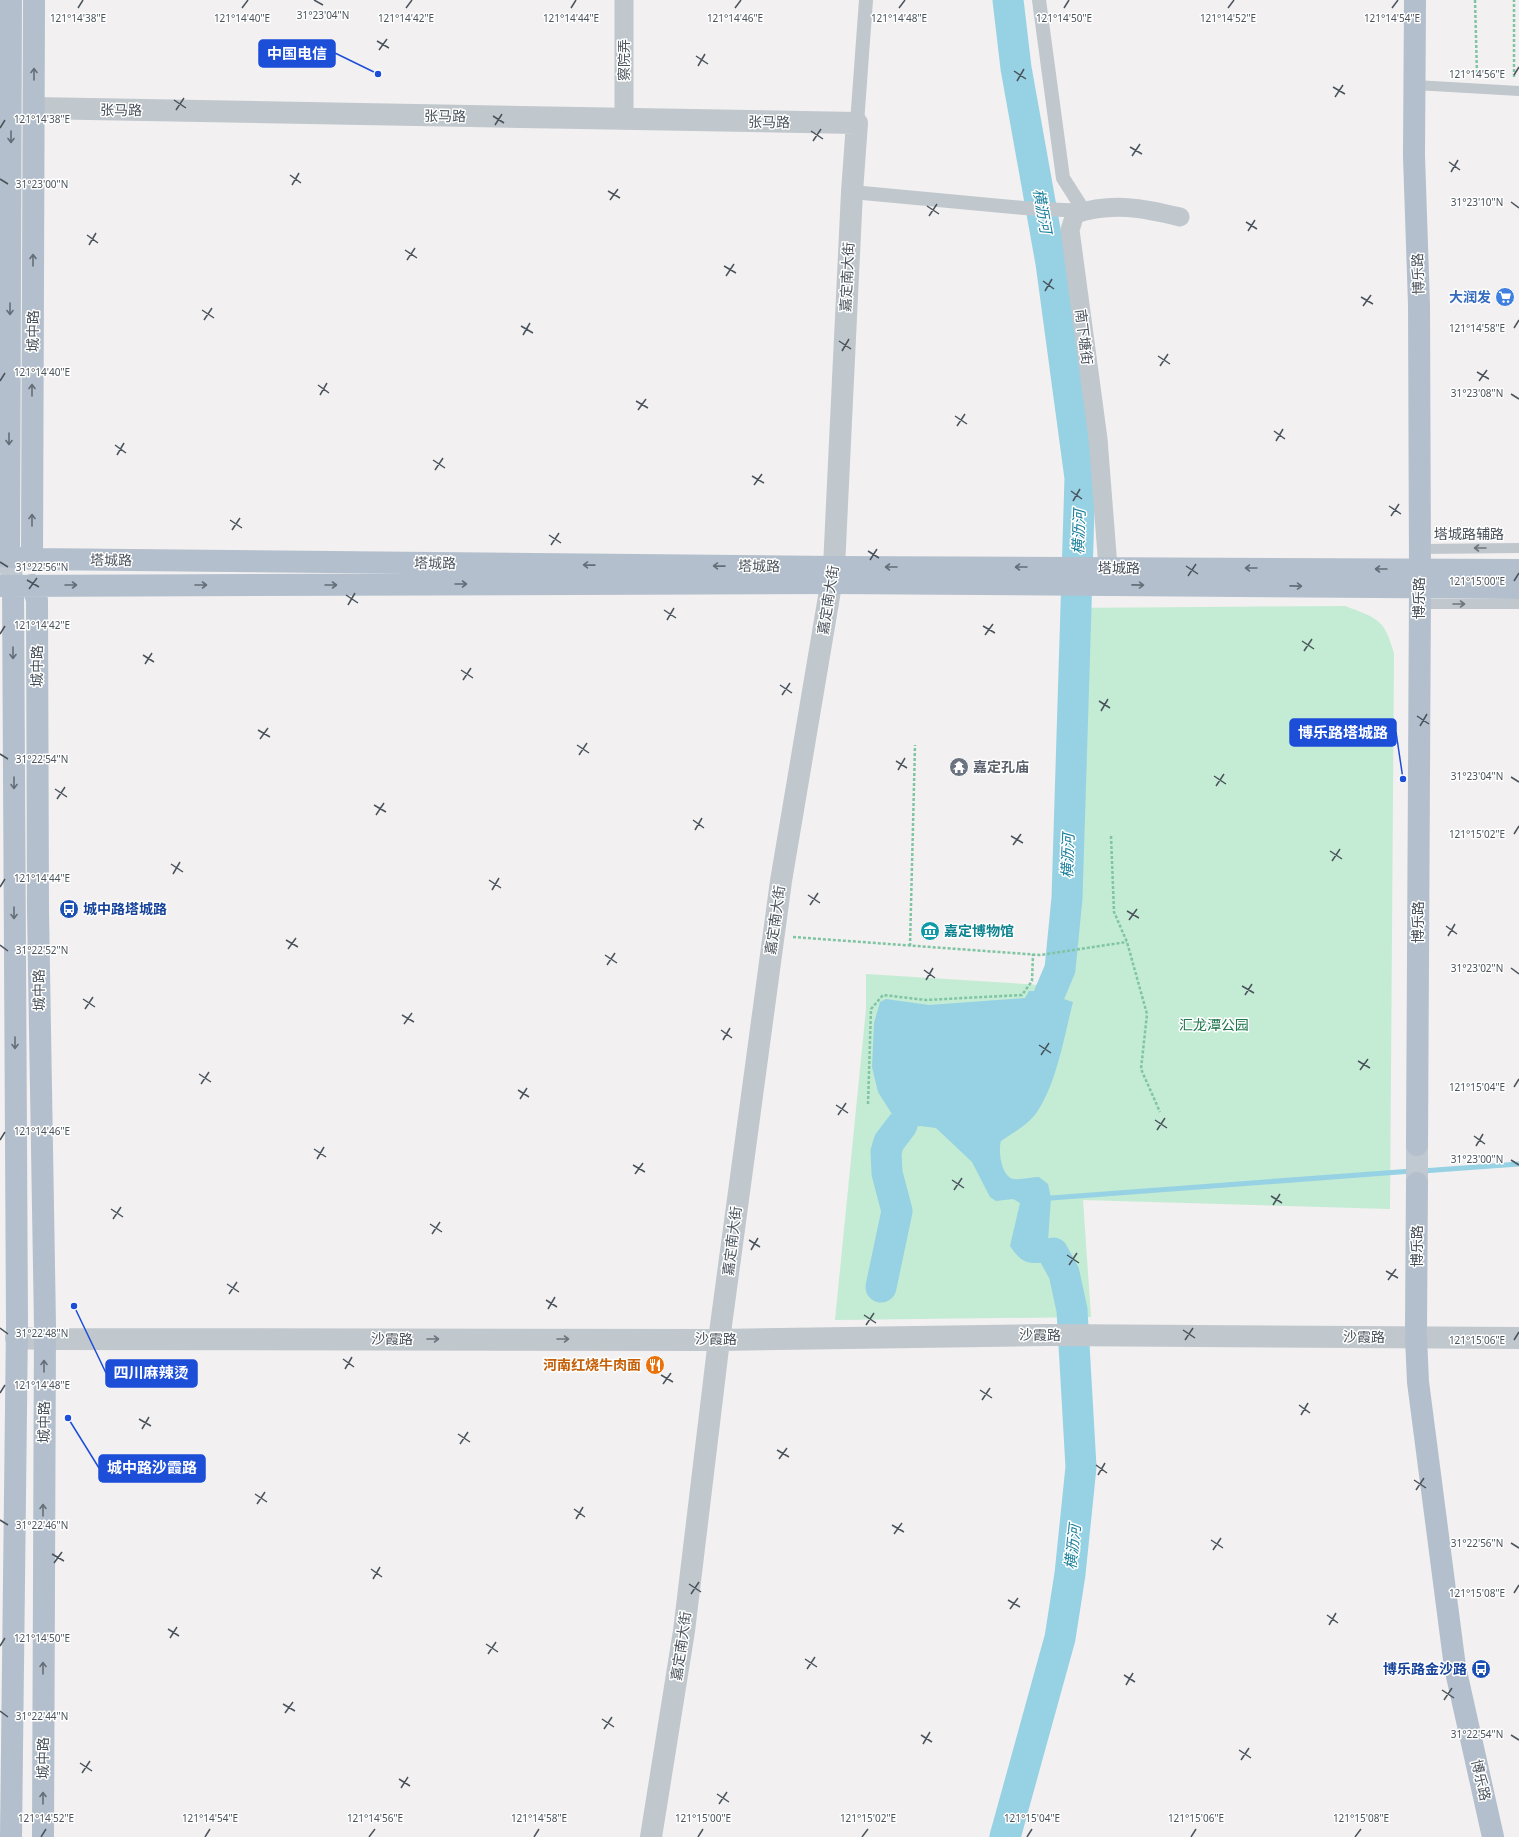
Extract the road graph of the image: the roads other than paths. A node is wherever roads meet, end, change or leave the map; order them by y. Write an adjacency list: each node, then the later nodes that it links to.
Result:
1 (11, 0): 16 (main road, one-way to 16)
2 (34, 0): 9 (main road, 城中路, one-way to 2)
3 (624, 0): 10 (street, 察院弄)
4 (866, 0): 11 (street, 嘉定南大街)
5 (1039, 0): 13 (street)
6 (1415, 0): 7 (main road, 博乐路)
7 (1415, 85): 8 (lane); 21 (main road, 博乐路)
8 (1516, 91)
9 (34, 108): 10 (street, 张马路); 17 (main road, 城中路, one-way to 9)
10 (624, 120): 11 (street, 张马路)
11 (857, 123): 12 (street, 嘉定南大街)
12 (852, 192): 13 (street); 20 (street, 嘉定南大街)
13 (1084, 211): 14 (street); 19 (street, 南下塘街)
14 (1180, 217)
15 (1519, 548): 21 (lane, 塔城路辅路, one-way to 21)
16 (4, 556): 17 (main road, 塔城路); 22 (main road, 城中路)
17 (32, 559): 20 (main road, 塔城路, one-way to 17); 22 (main road, 城中路)
18 (1519, 570): 21 (main road, 塔城路)
19 (1100, 573): 20 (main road, 塔城路); 21 (main road, 塔城路)
20 (833, 575): 22 (main road, 塔城路, one-way to 20); 27 (street, 嘉定南大街)
21 (1420, 578): 23 (main road, 塔城路); 24 (lane, one-way to 24); 29 (main road, 博乐路)
22 (15, 586): 26 (main road, 城中路, one-way to 26); 28 (main road, 城中路)
23 (1519, 588)
24 (1519, 604)
25 (1519, 1327): 29 (street)
26 (16, 1331): 28 (street, 沙霞路); 31 (main road, 城中路)
27 (720, 1332): 28 (street, 沙霞路); 29 (street); 29 (street, 沙霞路); 34 (street, 嘉定南大街)
28 (44, 1333): 33 (main road, 城中路, one-way to 28)
29 (1416, 1333): 30 (street); 35 (main road, 博乐路)
30 (1519, 1338)
31 (6, 1721): 32 (main road, 城中路)
32 (11, 1837)
33 (43, 1837)
34 (651, 1837)
35 (1493, 1837)

